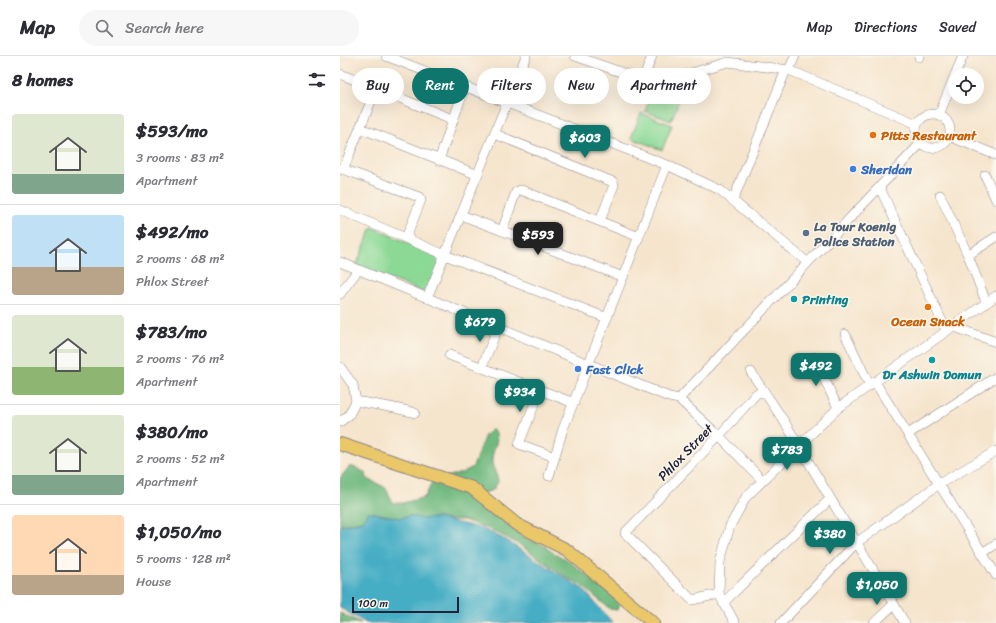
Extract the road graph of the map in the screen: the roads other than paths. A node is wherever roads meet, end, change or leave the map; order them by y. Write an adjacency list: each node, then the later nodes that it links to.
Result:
1 (386, 56): 7 (street)
2 (526, 56): 8 (street)
3 (575, 56): 13 (street)
4 (652, 56): 9 (street)
5 (795, 56): 12 (street)
6 (963, 56): 11 (street)
7 (417, 68)
8 (521, 68)
9 (648, 68)
10 (709, 68): 12 (street)
11 (958, 68)
12 (788, 70): 24 (street); 37 (street)
13 (617, 71)
14 (340, 74): 15 (street)
15 (352, 79)
16 (948, 91): 22 (street)
17 (404, 100): 23 (street)
18 (370, 104): 25 (street)
19 (458, 104): 23 (street)
20 (507, 104): 26 (street)
21 (510, 104): 31 (street)
22 (938, 115): 24 (street); 27 (street)
23 (452, 119): 30 (street)
24 (917, 124): 28 (street)
25 (360, 128): 30 (street); 32 (street)
26 (495, 134): 33 (street); 41 (street)
27 (949, 136): 28 (street); 29 (street)
28 (921, 143): 35 (street)
29 (996, 155)
30 (439, 160): 33 (street)
31 (667, 165): 37 (street); 43 (street)
32 (342, 169): 45 (street)
33 (478, 175): 40 (street)
34 (985, 175): 38 (street)
35 (880, 188): 49 (street); 58 (street)
36 (940, 195): 47 (street)
37 (733, 200): 49 (street)
38 (996, 200)
39 (340, 210): 45 (street)
40 (461, 215): 42 (street); 46 (street)
41 (600, 221): 42 (street); 43 (street)
42 (502, 231): 51 (street)
43 (638, 237): 51 (street)
44 (996, 237): 47 (street)
45 (406, 238): 46 (street)
46 (445, 255): 54 (street); 56 (street)
47 (968, 255): 55 (street)
48 (340, 262): 50 (street)
49 (807, 262): 71 (street)
50 (358, 270): 52 (street); 54 (street)
51 (623, 277): 56 (street)
52 (340, 294)
53 (996, 296): 55 (street)
54 (427, 298): 57 (street)
55 (986, 302): 58 (street)
56 (607, 318): 63 (street)
57 (498, 327): 63 (street); 65 (street)
58 (949, 328): 60 (street); 68 (street)
59 (845, 334): 68 (street)
60 (996, 342)
61 (449, 355): 65 (street)
62 (814, 358): 74 (street)
63 (589, 363): 71 (street); 73 (street)
64 (340, 367): 72 (street)
65 (482, 367): 69 (street)
66 (751, 372): 70 (street)
67 (996, 378): 77 (street)
68 (872, 384): 74 (street); 77 (street)
69 (540, 390): 73 (street); 82 (street)
70 (764, 392): 78 (street, Phlox Street); 80 (street)
71 (679, 399): 78 (street)
72 (356, 401): 75 (street); 76 (street)
73 (574, 403): 82 (street)
74 (838, 408): 80 (street)
75 (414, 414)
76 (340, 422)
77 (908, 434): 85 (street)
78 (719, 436): 84 (street); 91 (street, Phlox Street)
79 (340, 444): 94 (main road)
80 (798, 447): 84 (street); 86 (street)
81 (996, 451): 85 (street)
82 (555, 457): 83 (street)
83 (549, 476)
84 (762, 480): 91 (street)
85 (939, 484): 87 (street); 89 (street)
86 (830, 499): 87 (street); 92 (street)
87 (856, 543): 93 (street); 96 (street)
88 (996, 544): 89 (street)
89 (982, 553): 90 (street)
90 (996, 575)
91 (720, 594): 92 (street)
92 (723, 603): 95 (street)
93 (894, 604): 97 (street); 98 (street)
94 (653, 623)
95 (735, 623)
96 (781, 623)
97 (874, 623)
98 (906, 623)

